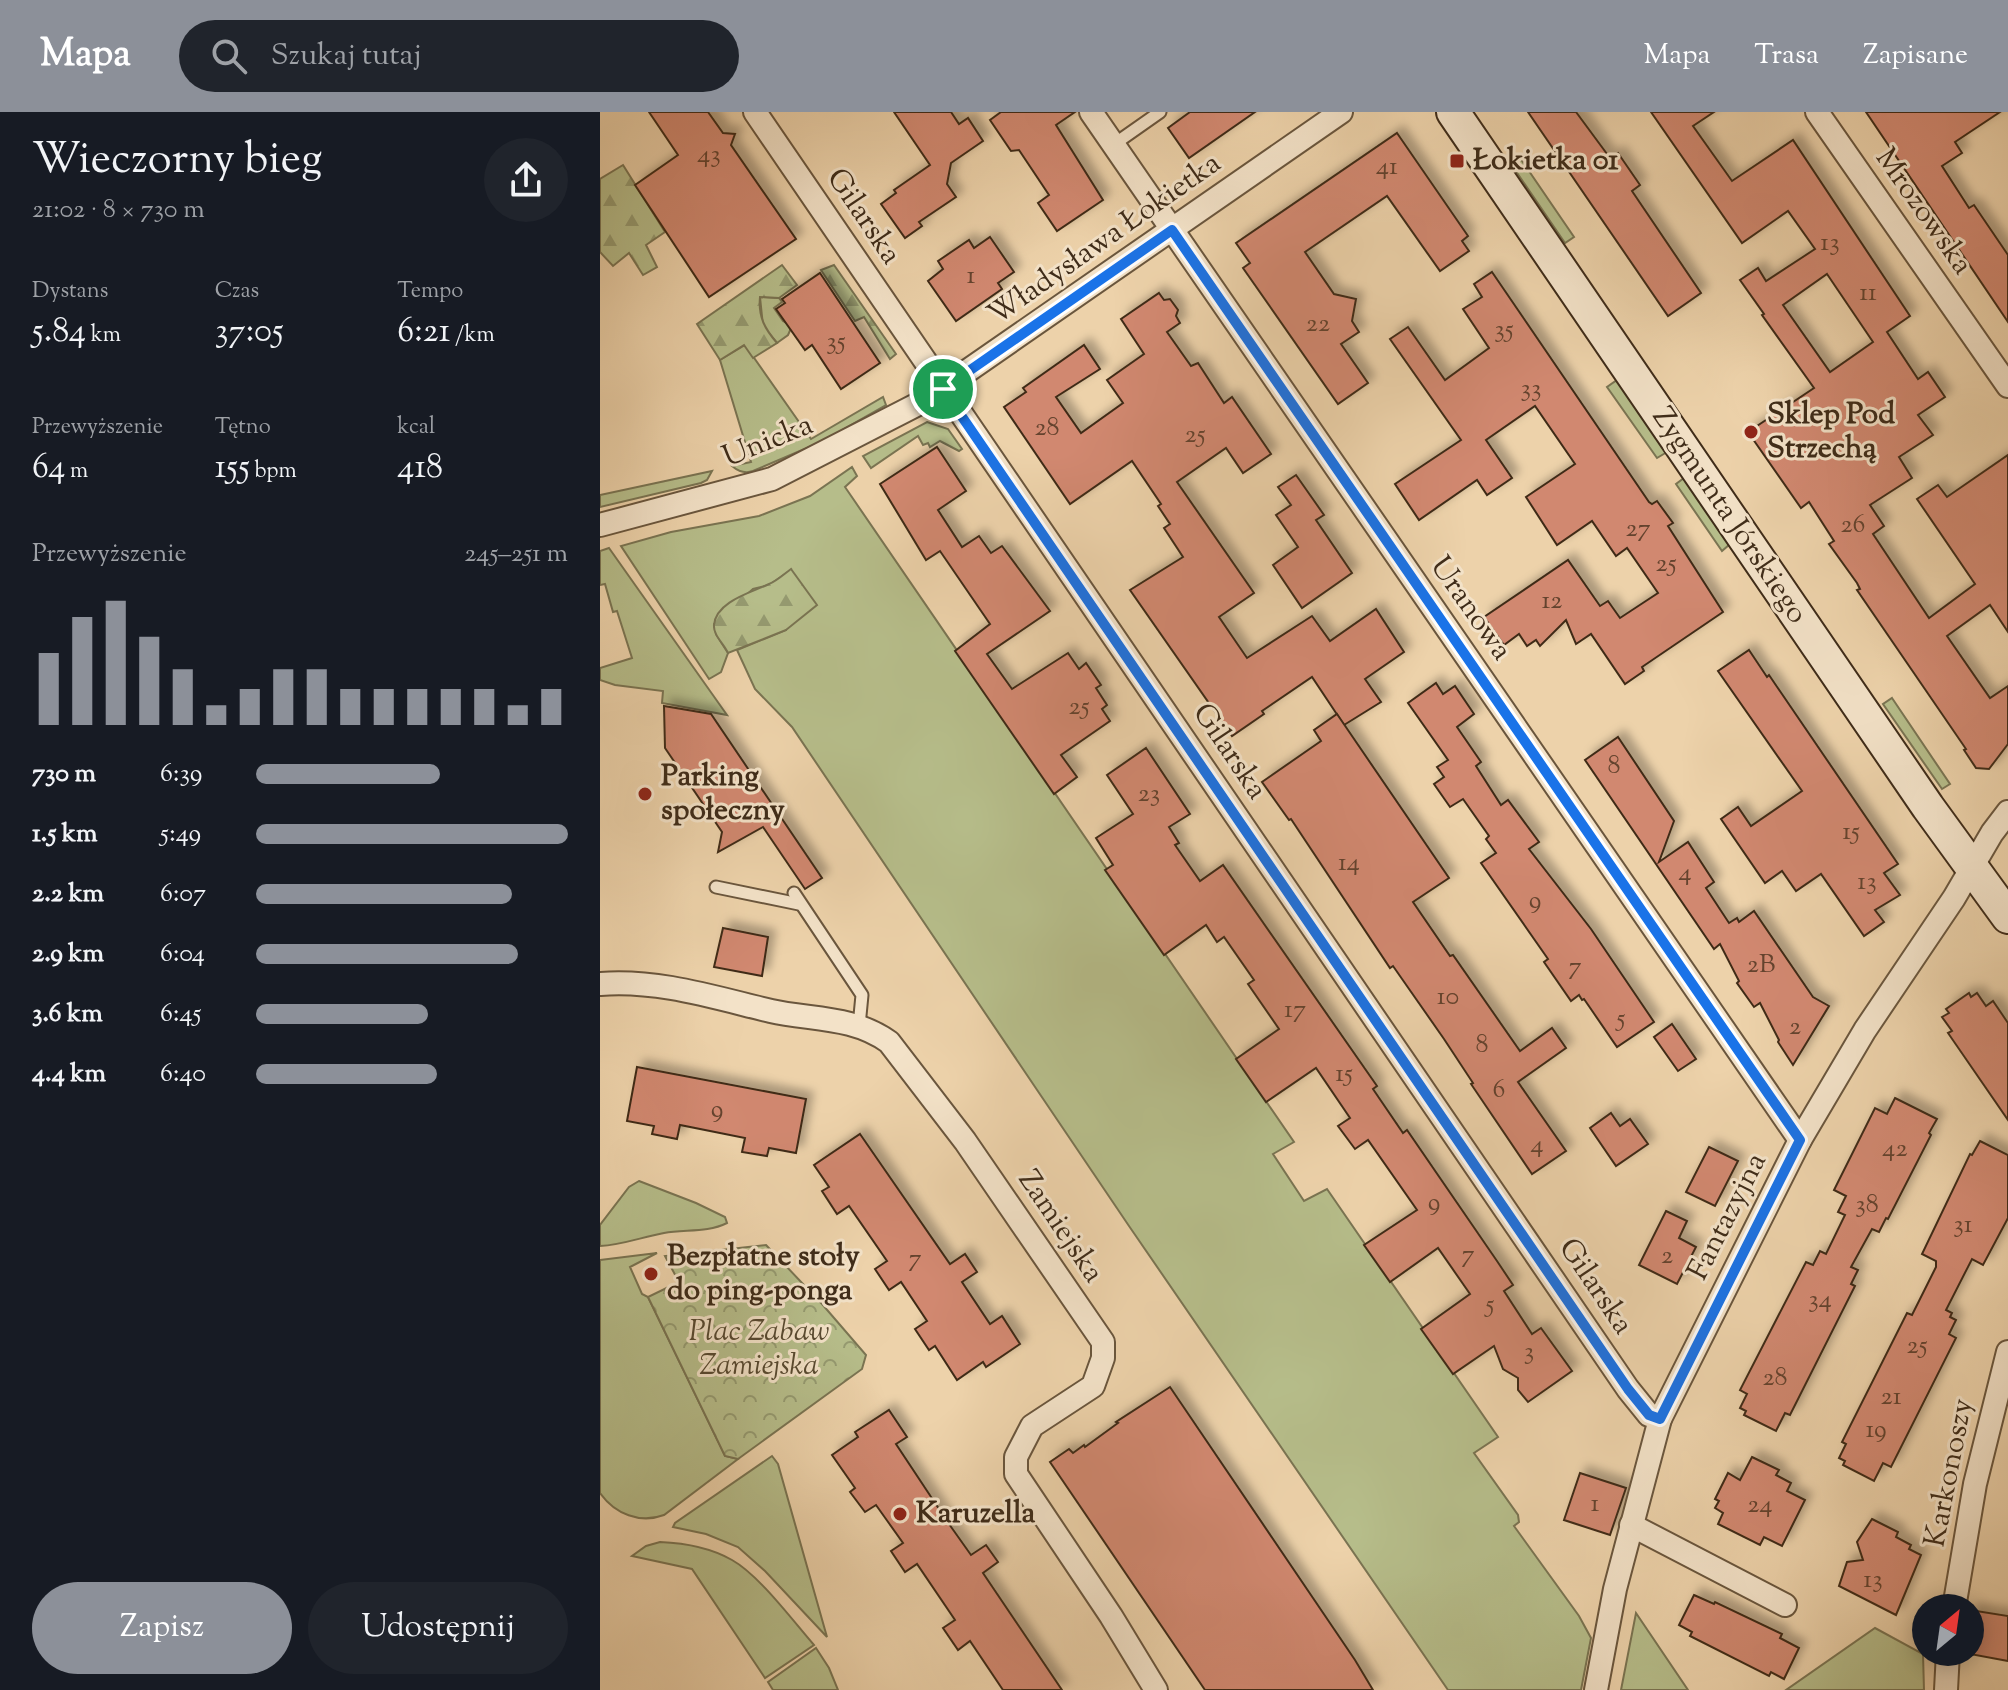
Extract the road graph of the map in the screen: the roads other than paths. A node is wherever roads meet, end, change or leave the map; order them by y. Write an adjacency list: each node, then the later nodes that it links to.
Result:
1 (755, 112): 10 (street, Gilarska)
2 (1091, 112): 7 (street, Uranowa)
3 (1160, 112): 7 (lane)
4 (1341, 112): 8 (street, Władysława Łokietka)
5 (1453, 112): 13 (street, Zygmunta Jórskiego)
6 (1817, 112): 9 (street, Mrozowska)
7 (1113, 145): 8 (street, Uranowa)
8 (1172, 230): 10 (street, Władysława Łokietka); 18 (street, Uranowa)
9 (2008, 386)
10 (943, 389): 11 (street, Unicka); 20 (street, Gilarska)
11 (601, 523)
12 (2008, 812): 13 (street, Fantazyjna)
13 (1973, 867): 15 (street, Zygmunta Jórskiego); 18 (street, Fantazyjna)
14 (716, 887): 17 (lane)
15 (2008, 917)
16 (600, 984): 17 (street, Zamiejska)
17 (859, 1026): 25 (street, Zamiejska)
18 (1800, 1140): 20 (street, Fantazyjna)
19 (2008, 1352): 22 (street, Karkonoszy)
20 (1660, 1419): 21 (street, Fantazyjna)
21 (1631, 1525): 23 (street); 26 (street, Fantazyjna)
22 (1956, 1594)
23 (1785, 1605)
24 (1947, 1666): 27 (street)
25 (1156, 1690)
26 (1596, 1690)
27 (1946, 1690)

